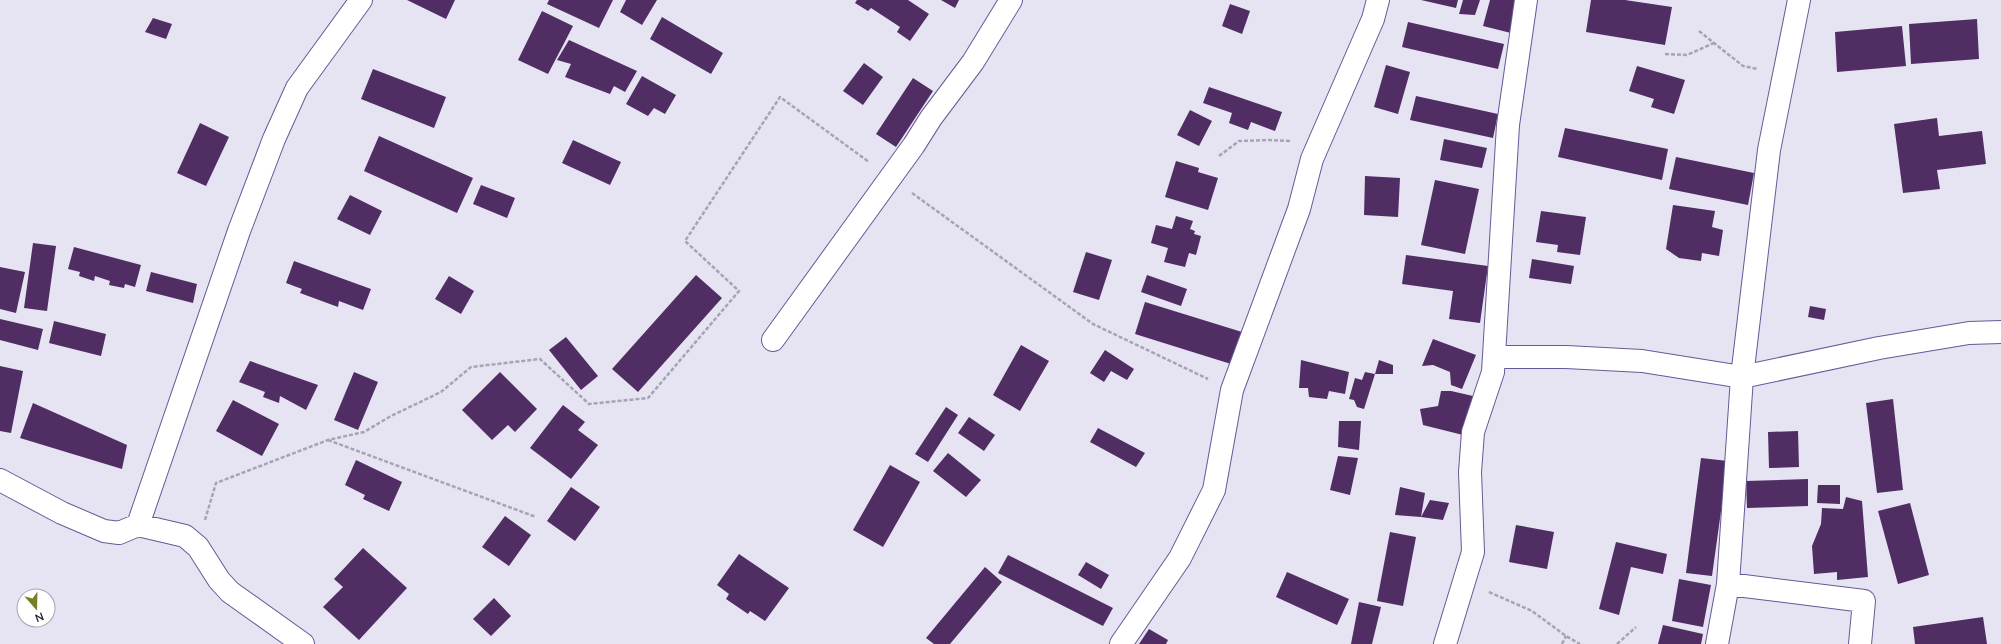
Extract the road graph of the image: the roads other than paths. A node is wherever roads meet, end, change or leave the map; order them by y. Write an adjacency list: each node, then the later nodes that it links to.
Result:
1 (361, 0): 11 (street)
2 (1011, 0): 7 (street)
3 (1378, 0): 14 (street)
4 (1526, 0): 8 (street)
5 (1799, 0): 9 (street)
6 (2001, 332): 9 (street)
7 (773, 340)
8 (1494, 357): 9 (street); 15 (street)
9 (1742, 377): 12 (street)
10 (0, 480): 11 (street)
11 (138, 525): 13 (street)
12 (1728, 584): 16 (street); 17 (street)
13 (303, 644)
14 (1120, 644)
15 (1445, 644)
16 (1717, 644)
17 (1860, 644)

